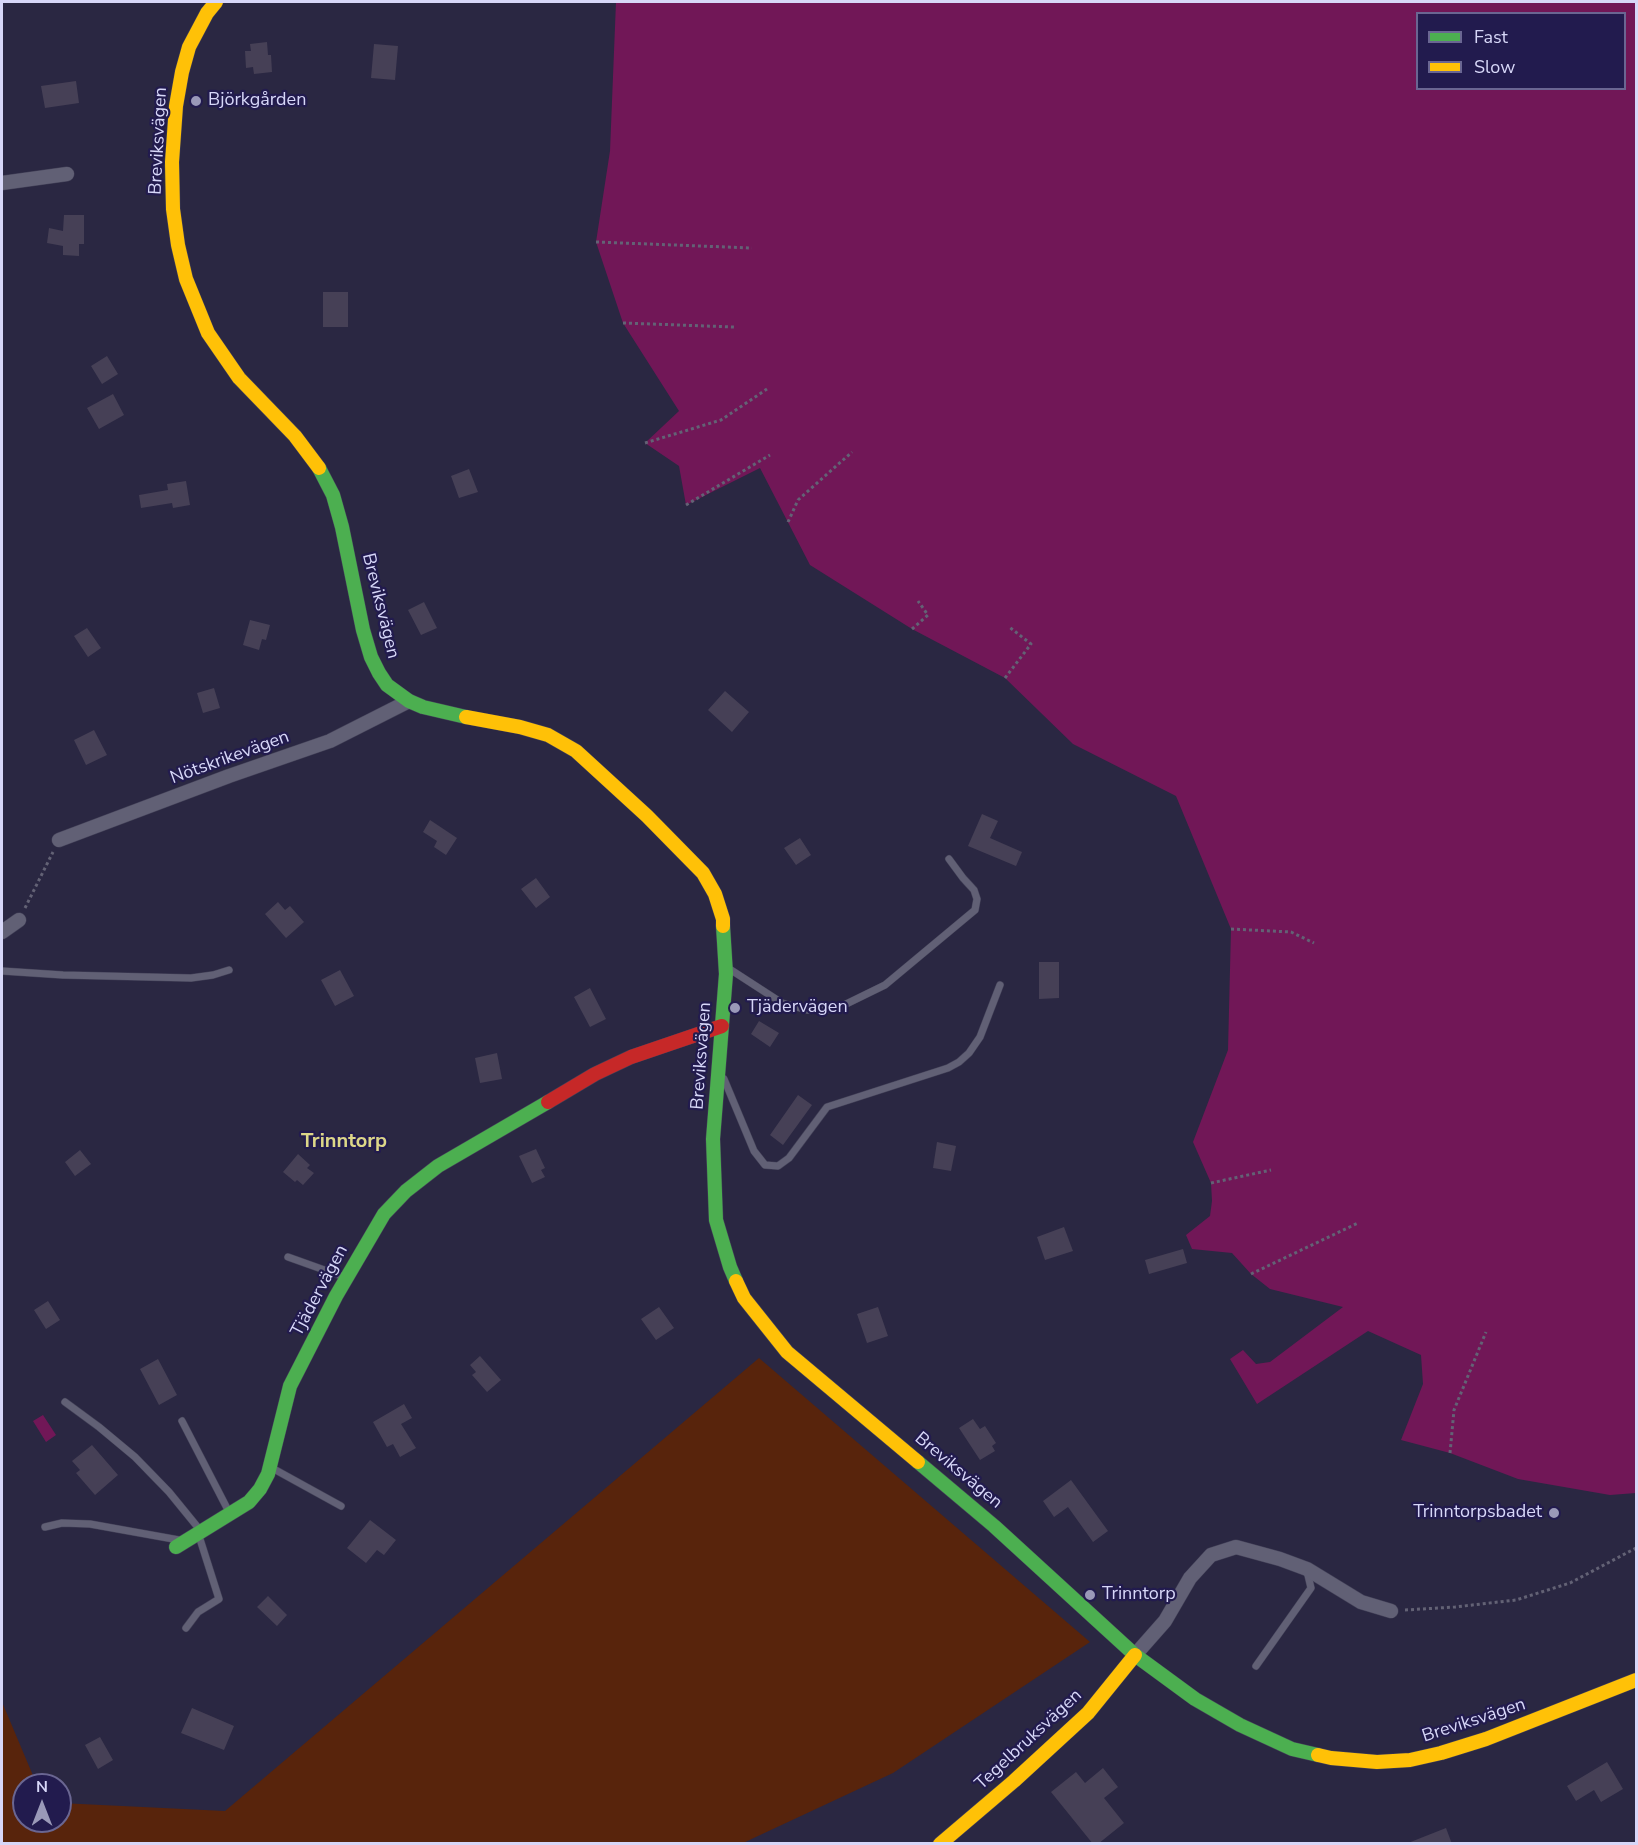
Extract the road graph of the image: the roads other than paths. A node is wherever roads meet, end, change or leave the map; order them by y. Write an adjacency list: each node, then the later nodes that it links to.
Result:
1 (216, 2): 4 (main road, Breviksvägen)
2 (67, 174): 3 (street)
3 (2, 183)
4 (409, 701): 5 (street, Nötskrikevägen); 9 (main road, Breviksvägen)
5 (59, 840)
6 (949, 859): 9 (lane)
7 (19, 920): 8 (street)
8 (2, 932)
9 (726, 967): 13 (main road, Breviksvägen)
10 (229, 970): 11 (lane)
11 (2, 971)
12 (1000, 985): 14 (lane)
13 (722, 1026): 14 (main road, Breviksvägen); 16 (main road, Tjädervägen)
14 (718, 1066): 28 (main road, Breviksvägen)
15 (288, 1257): 16 (lane)
16 (346, 1278): 19 (main road, Tjädervägen)
17 (65, 1402): 23 (lane)
18 (182, 1421): 21 (lane)
19 (270, 1466): 20 (lane); 21 (main road, Tjädervägen)
20 (341, 1506)
21 (231, 1514): 23 (main road, Tjädervägen)
22 (45, 1527): 24 (lane)
23 (200, 1533): 24 (main road, Tjädervägen); 27 (lane)
24 (180, 1544)
25 (1307, 1569): 26 (street); 28 (street); 29 (lane)
26 (1391, 1611)
27 (186, 1628)
28 (1136, 1655): 30 (main road, Breviksvägen); 31 (main road, Tegelbruksvägen)
29 (1256, 1666)
30 (1636, 1680)
31 (940, 1844)

